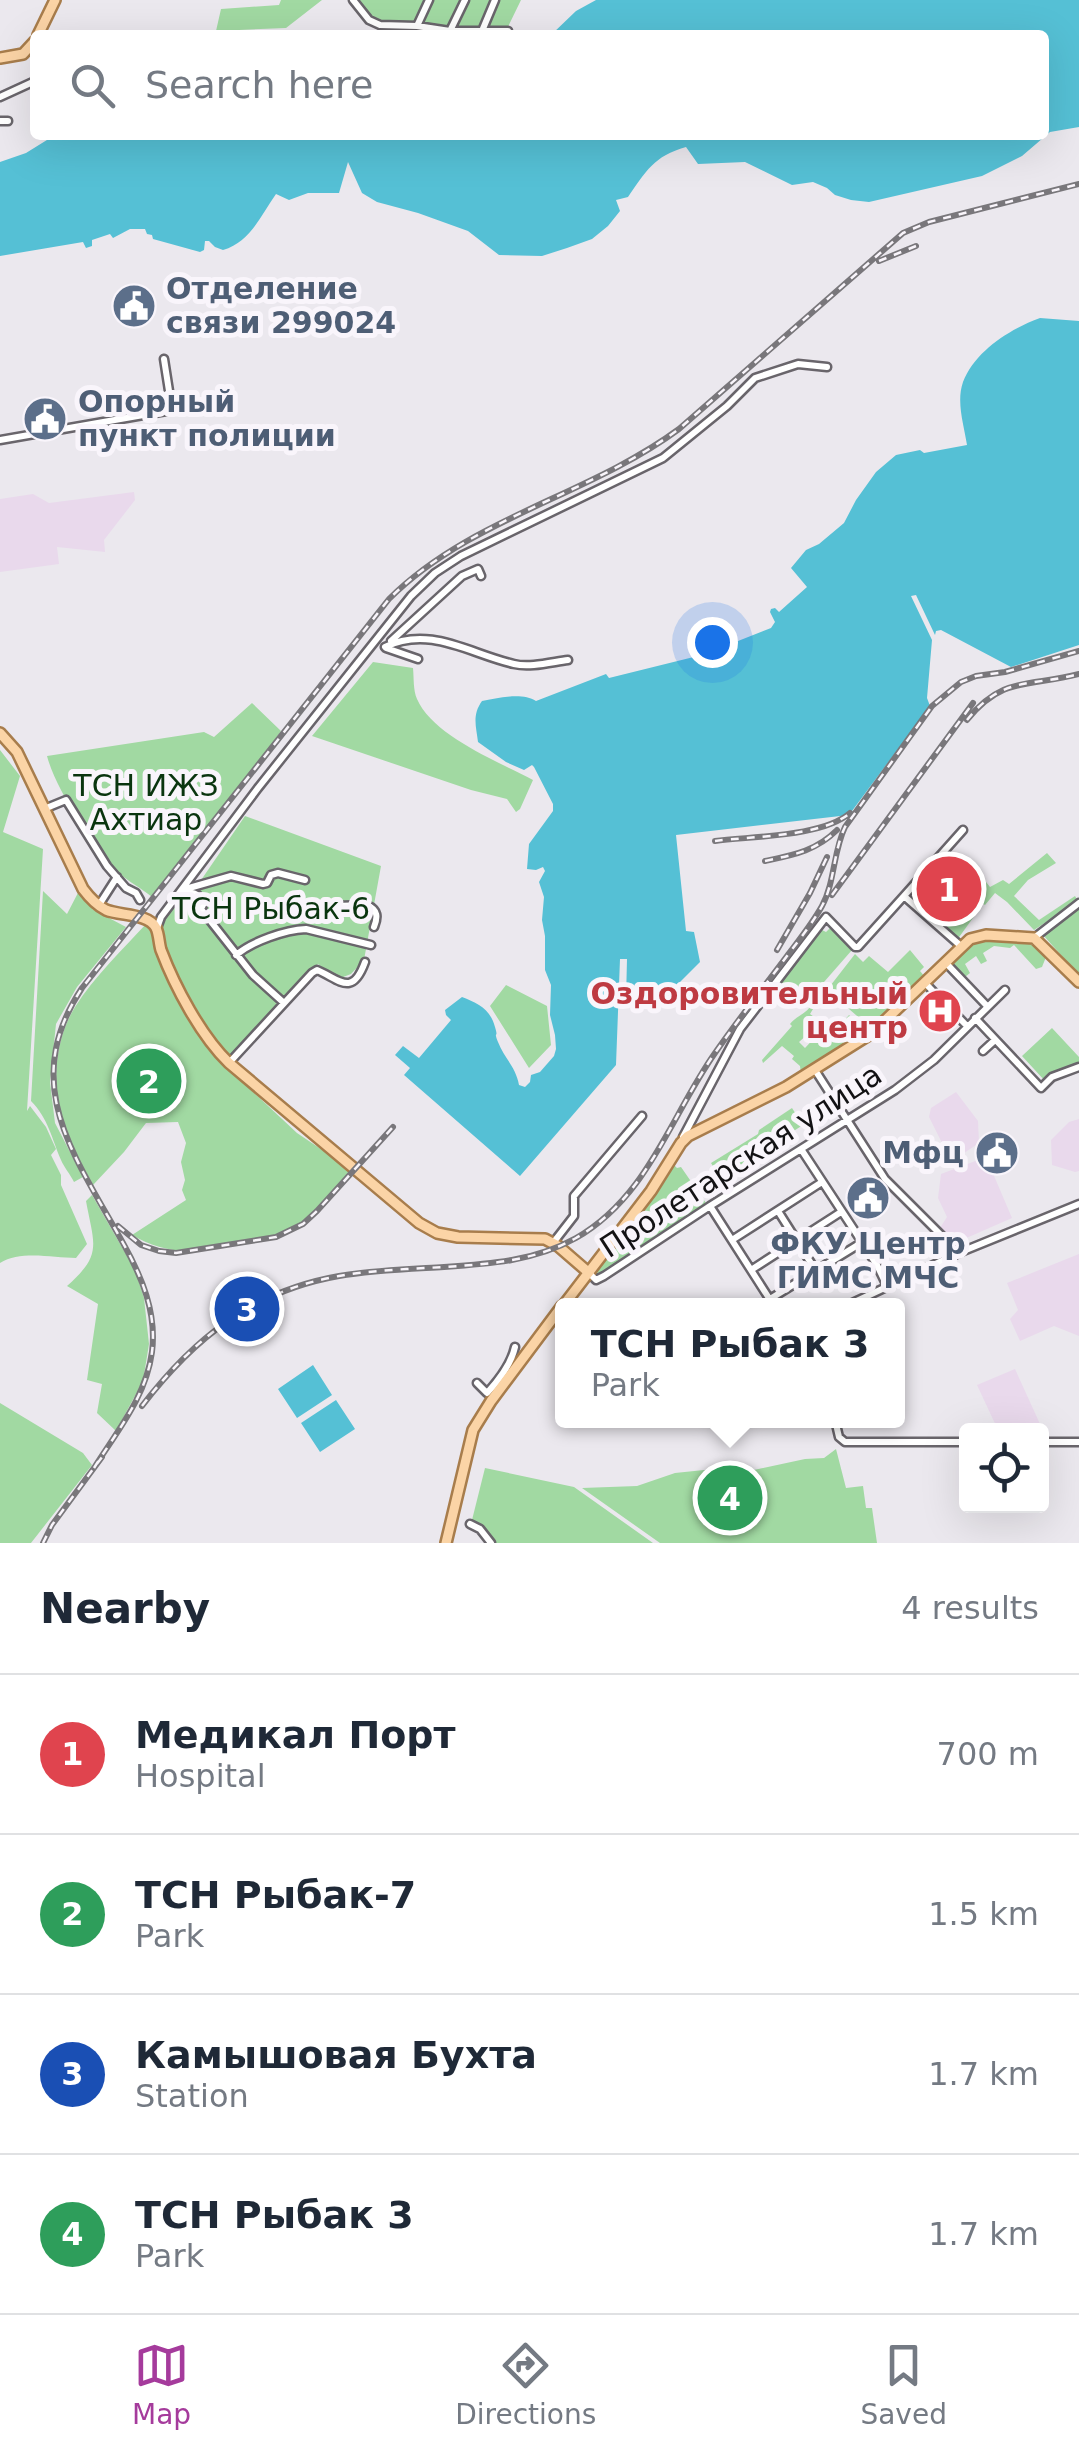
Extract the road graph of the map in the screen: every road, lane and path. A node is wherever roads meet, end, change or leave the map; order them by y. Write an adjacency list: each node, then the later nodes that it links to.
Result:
1 (56, 0): 7 (main road)
2 (353, 0): 6 (street)
3 (429, 0): 6 (street)
4 (465, 0): 9 (street)
5 (495, 0): 10 (street)
6 (417, 26): 8 (street)
7 (40, 30)
8 (443, 30)
9 (450, 30)
10 (482, 30)
11 (30, 54): 12 (main road)
12 (0, 58)
13 (30, 83): 14 (street)
14 (0, 97)
15 (164, 359): 17 (street)
16 (828, 367): 19 (street)
17 (0, 440)
18 (481, 576): 20 (street)
19 (372, 646): 20 (street); 28 (street)
20 (385, 647): 21 (street); 22 (street)
21 (418, 659)
22 (568, 660)
23 (0, 733): 24 (main road)
24 (44, 808): 26 (street); 32 (main road)
25 (963, 830): 29 (street)
26 (117, 877): 30 (street); 32 (street)
27 (305, 880): 28 (street)
28 (181, 891): 35 (street); 39 (street)
29 (904, 896): 38 (street); 56 (street)
30 (140, 900)
31 (1079, 902): 36 (street)
32 (99, 906): 35 (main road)
33 (304, 907): 34 (street)
34 (374, 927)
35 (157, 929): 51 (main road)
36 (1034, 938): 38 (main road); 42 (main road)
37 (371, 945): 39 (street)
38 (962, 947): 41 (main road)
39 (236, 954): 45 (street)
40 (365, 962): 45 (street)
41 (946, 964): 43 (main road); 46 (street)
42 (1079, 982)
43 (925, 983): 48 (street); 53 (main road)
44 (1005, 990): 46 (street, Пролетарская улица)
45 (284, 1004): 51 (street)
46 (988, 1006): 47 (street, Пролетарская улица)
47 (975, 1018): 48 (street, Пролетарская улица); 49 (street)
48 (968, 1026): 55 (street, Пролетарская улица)
49 (995, 1040): 50 (street); 52 (street)
50 (983, 1051)
51 (229, 1063): 65 (main road)
52 (1079, 1067)
53 (816, 1070): 55 (street); 56 (main road)
54 (642, 1116): 65 (street)
55 (847, 1120): 57 (street, Пролетарская улица); 67 (street)
56 (680, 1142): 70 (main road)
57 (801, 1150): 58 (street); 60 (street, Пролетарская улица)
58 (822, 1182): 61 (street); 62 (street)
59 (1079, 1204): 67 (street)
60 (710, 1206): 63 (street); 70 (street, Пролетарская улица)
61 (778, 1210): 63 (street); 64 (street)
62 (841, 1212): 64 (street); 66 (street)
63 (732, 1240): 68 (street)
64 (796, 1240): 68 (street); 69 (street)
65 (553, 1243): 70 (main road)
66 (861, 1243): 69 (street); 71 (street)
67 (959, 1252): 71 (street)
68 (751, 1270): 73 (street)
69 (816, 1271): 74 (street)
70 (588, 1272): 72 (main road)
71 (887, 1286): 75 (street)
72 (569, 1298)
73 (769, 1298)
74 (778, 1298)
75 (862, 1298)
76 (555, 1317): 84 (main road)
77 (515, 1348): 78 (street)
78 (477, 1384)
79 (837, 1428): 80 (street)
80 (959, 1442)
81 (1049, 1442): 82 (street)
82 (1079, 1442)
83 (470, 1524): 85 (street)
84 (446, 1543)
85 (491, 1543)

